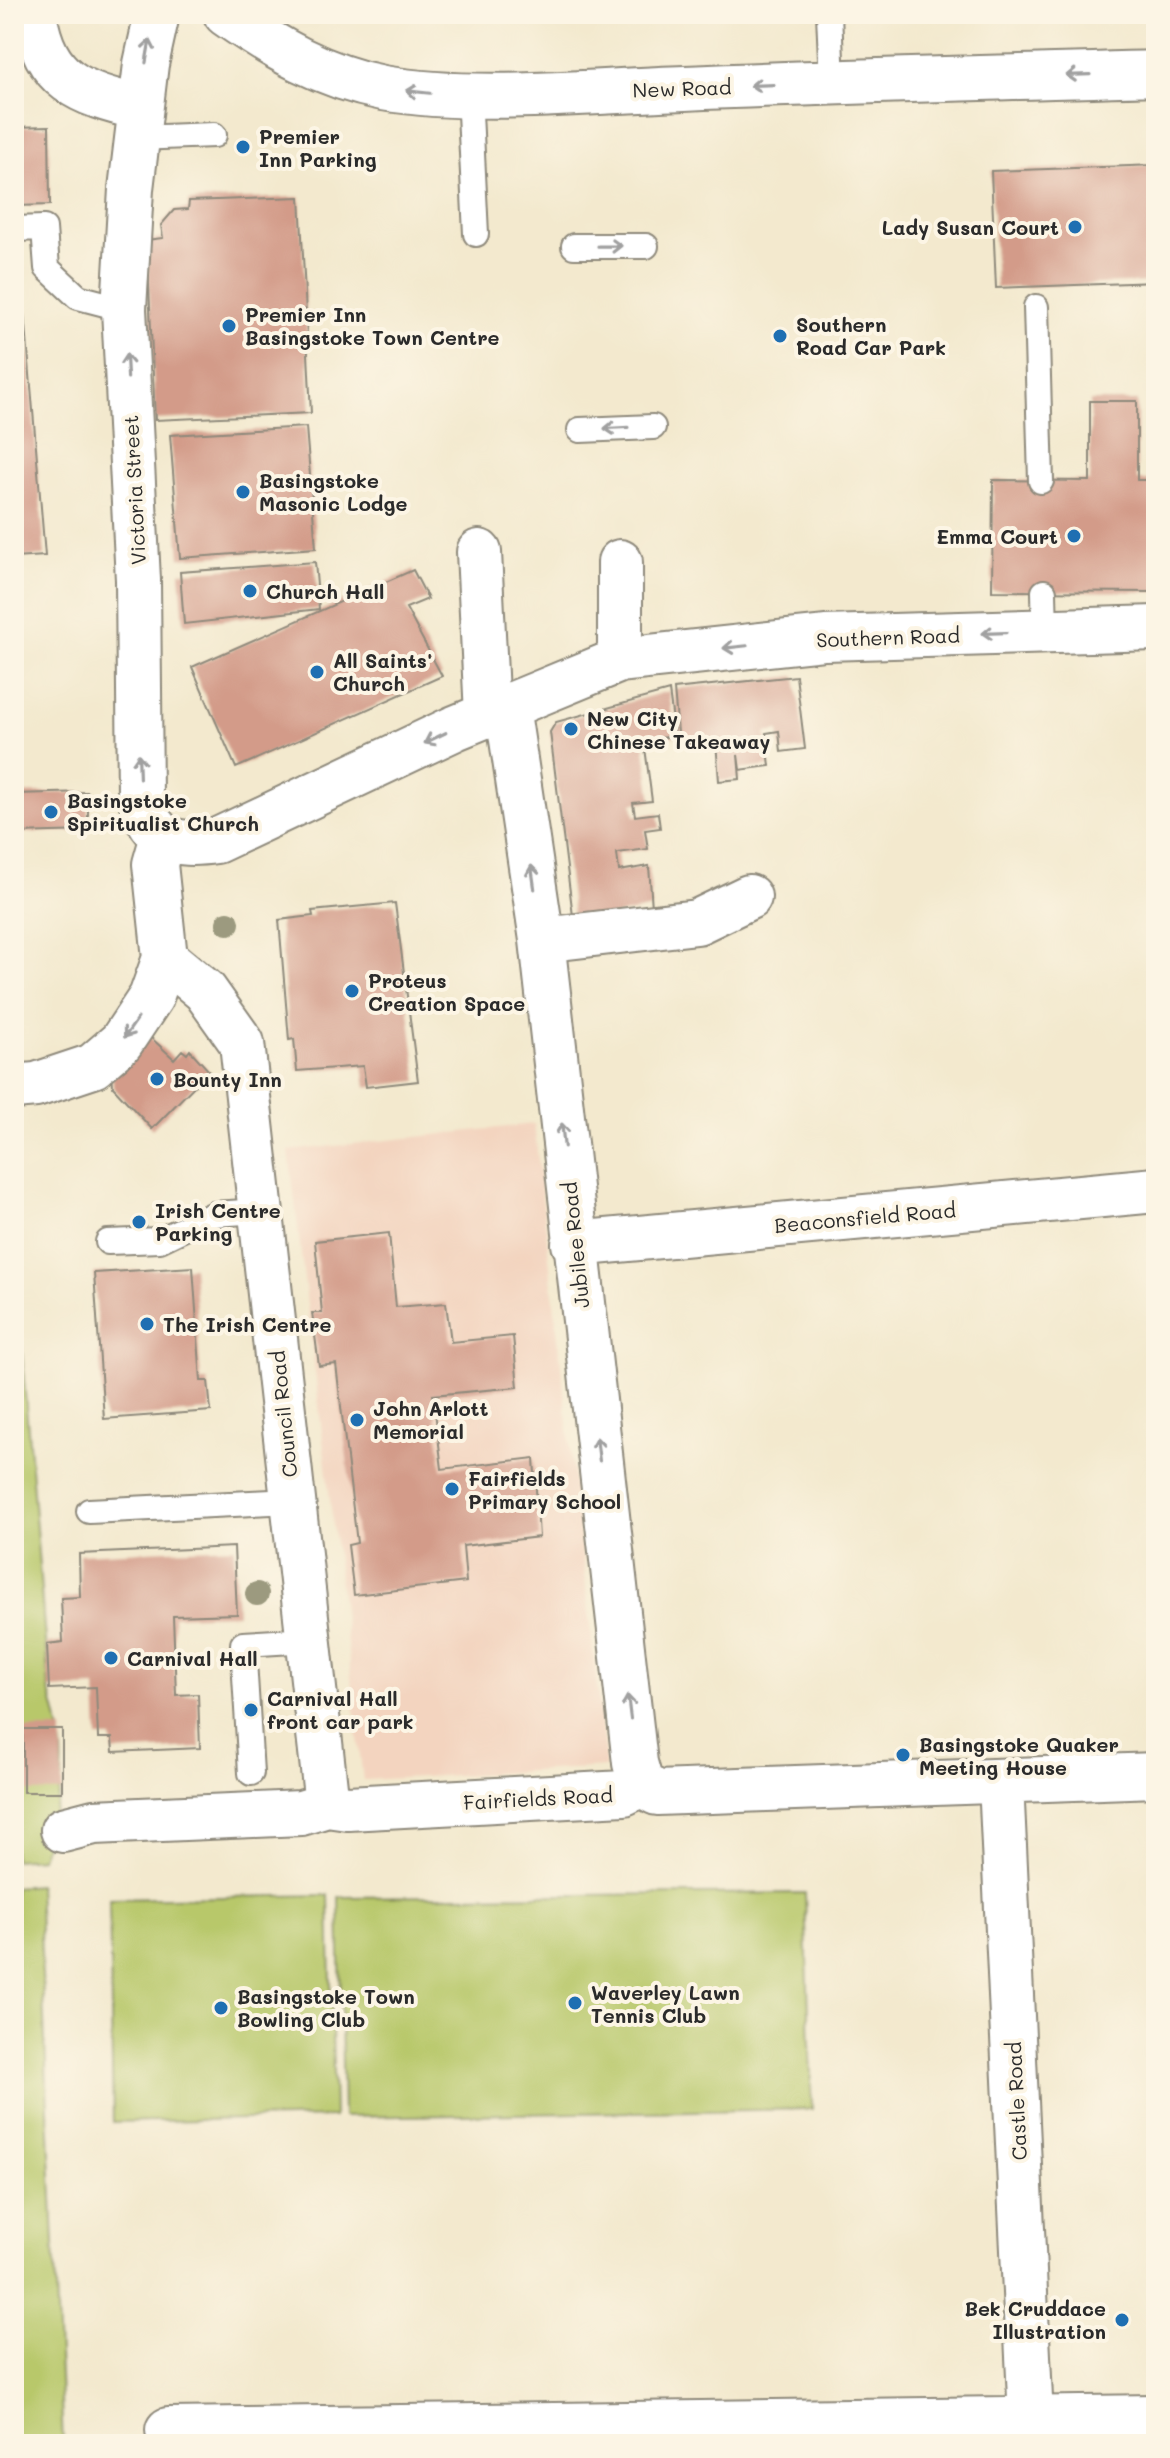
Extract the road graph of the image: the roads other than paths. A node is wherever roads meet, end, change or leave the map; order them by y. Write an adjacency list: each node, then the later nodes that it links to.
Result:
1 (34, 14): 8 (street)
2 (157, 14): 8 (street, Victoria Street, one-way to 2)
3 (226, 14): 7 (street, New Road, one-way to 3)
4 (829, 14): 6 (lane)
5 (1156, 73): 6 (street, New Road, one-way to 6)
6 (832, 82): 7 (street, New Road, one-way to 7)
7 (469, 93): 11 (lane)
8 (138, 123): 9 (lane); 15 (street, Victoria Street)
9 (214, 135)
10 (14, 229): 15 (lane)
11 (476, 234)
12 (574, 246): 13 (lane, one-way to 13)
13 (646, 246)
14 (1036, 307): 18 (lane)
15 (124, 309): 24 (street, Victoria Street, one-way to 15)
16 (653, 427): 17 (lane, one-way to 17)
17 (580, 430)
18 (1041, 481)
19 (479, 552): 23 (street)
20 (620, 562): 22 (street)
21 (1156, 628): 22 (street, Southern Road, one-way to 22)
22 (620, 660): 23 (street, Southern Road)
23 (497, 710): 24 (street, Southern Road, one-way to 24); 26 (street, Jubilee Road, one-way to 23)
24 (163, 836): 27 (street)
25 (749, 897): 26 (street)
26 (542, 940): 32 (street, Jubilee Road, one-way to 26)
27 (165, 958): 28 (street, one-way to 28); 30 (street, Council Road)
28 (14, 1087)
29 (1156, 1190): 32 (street, Beaconsfield Road)
30 (260, 1211): 31 (lane); 33 (street, Council Road)
31 (108, 1242)
32 (574, 1244): 39 (street, Jubilee Road, one-way to 32)
33 (293, 1501): 34 (lane); 35 (street, Council Road)
34 (89, 1511)
35 (309, 1640): 36 (lane); 40 (street, Council Road)
36 (251, 1773)
37 (1156, 1775): 38 (street, Fairfields Road)
38 (1001, 1782): 39 (street, Fairfields Road); 43 (street, Castle Road)
39 (641, 1784): 40 (street, Fairfields Road)
40 (327, 1805): 41 (street, Fairfields Road)
41 (63, 1830)
42 (1156, 2417): 43 (street)
43 (1031, 2420): 44 (street)
44 (168, 2430)

